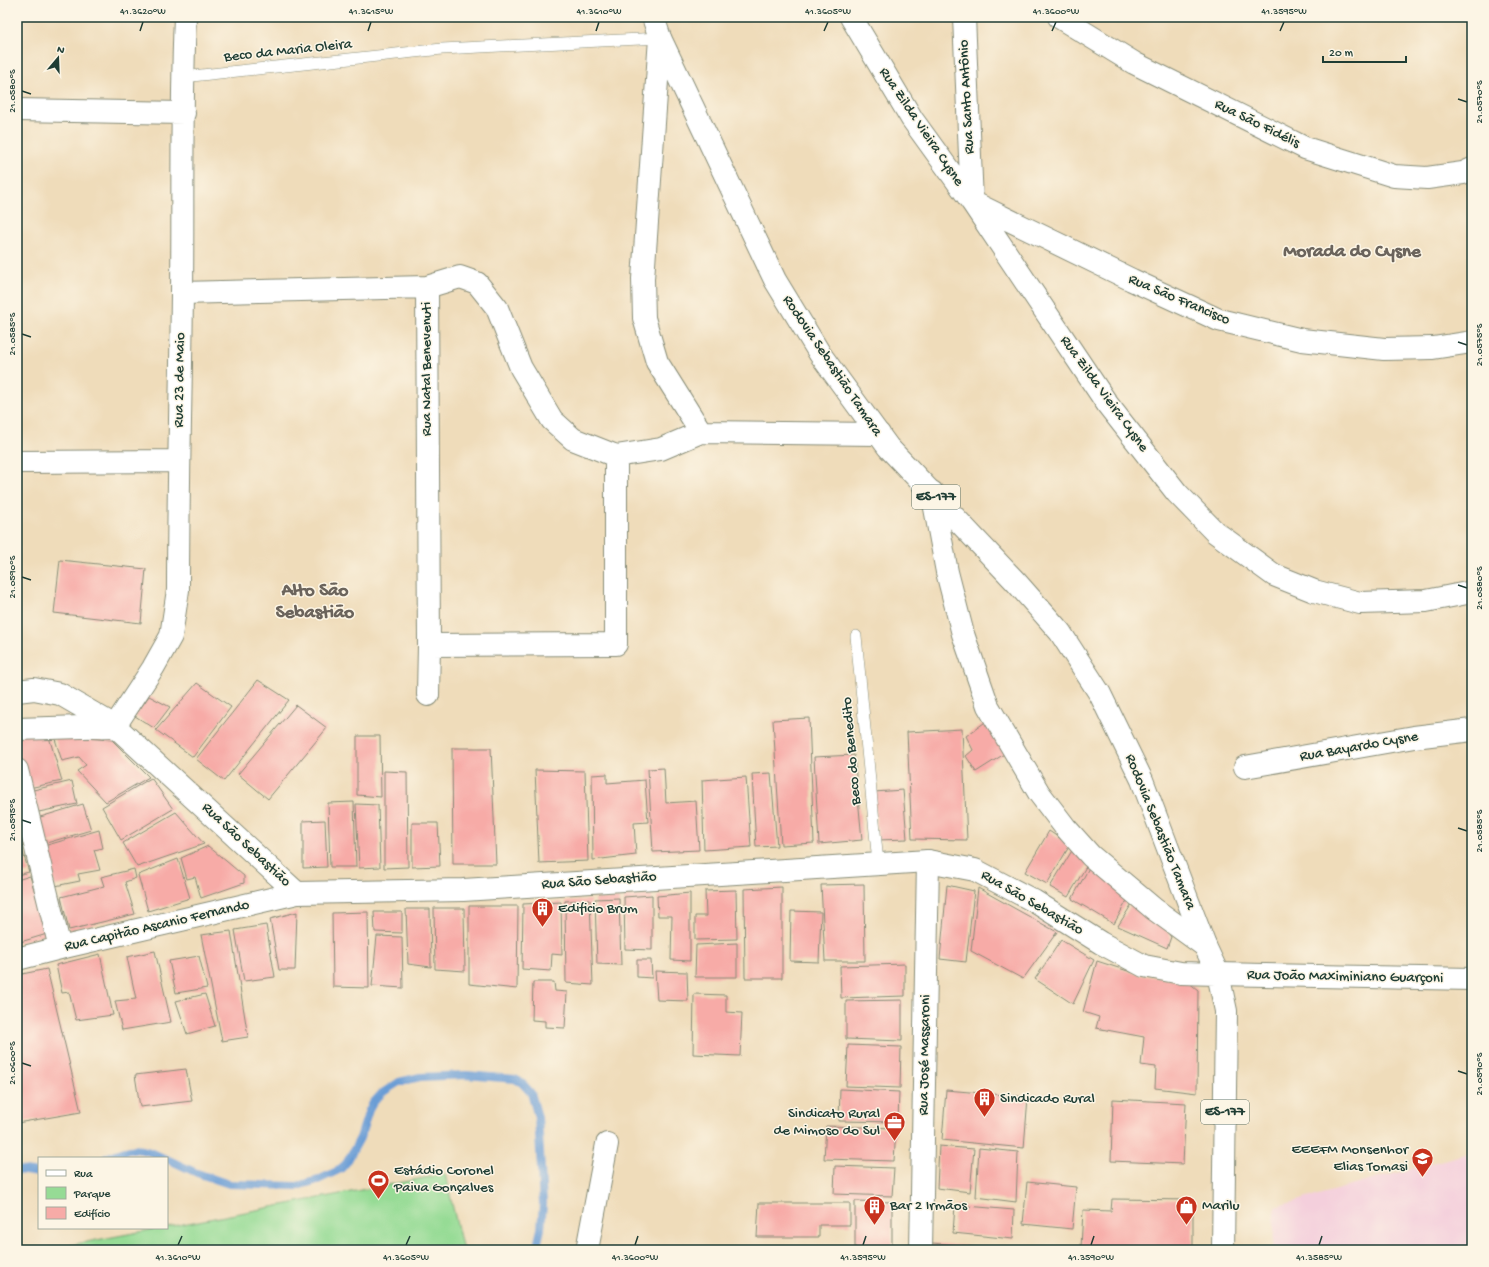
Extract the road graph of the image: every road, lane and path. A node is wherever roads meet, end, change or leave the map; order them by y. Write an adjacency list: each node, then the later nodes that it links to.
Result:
1 (185, 17): 7 (street, Rua 23 de Maio)
2 (653, 17): 6 (street, Rodovia Sebastião Tamara / ES-177)
3 (851, 17): 11 (street, Rua Zilda Vieira Cysne)
4 (964, 17): 11 (street, Rua Santo Antônio)
5 (1060, 17): 10 (street, Rua São Fidélis)
6 (660, 38): 7 (lane, Beco da Maria Oleira); 15 (street); 16 (street, Rodovia Sebastião Tamara / ES-177)
7 (183, 77): 9 (street, Rua 23 de Maio)
8 (17, 110): 9 (street)
9 (184, 113): 13 (street, Rua 23 de Maio)
10 (1472, 169)
11 (972, 202): 14 (street, Rua São Francisco); 21 (street, Rua Zilda Vieira Cysne)
12 (427, 287): 13 (street, Rua Natal Benevenuti); 17 (street); 23 (street, Rua Natal Benevenuti)
13 (182, 293): 18 (street, Rua 23 de Maio)
14 (1472, 342)
15 (701, 432): 16 (street); 17 (street)
16 (879, 434): 20 (street, Rodovia Sebastião Tamara / ES-177)
17 (616, 456): 23 (street)
18 (179, 461): 19 (street); 26 (street, Rua 23 de Maio)
19 (17, 462)
20 (932, 492): 34 (street, Rodovia Sebastião Tamara / ES-177); 34 (street)
21 (1472, 592)
22 (856, 636): 32 (lane, Beco do Benedito)
23 (430, 645): 25 (street, Rua Natal Benevenuti)
24 (17, 691): 26 (street, Rua São Sebastião)
25 (428, 695)
26 (115, 726): 27 (street); 33 (street, Rua São Sebastião)
27 (17, 729)
28 (1472, 730): 29 (street, Rua Bayardo Cysne)
29 (1245, 766)
30 (17, 770): 35 (street)
31 (928, 861): 32 (street, Rua São Sebastião); 37 (street, Rua São Sebastião); 41 (street, Rua José Massaroni)
32 (878, 863): 33 (street, Rua São Sebastião)
33 (297, 893): 35 (street, Rua Capitão Ascanio Fernando)
34 (1205, 946): 37 (street, Rodovia Sebastião Tamara / ES-177)
35 (60, 948): 36 (street, Rua Capitão Ascanio Fernando)
36 (17, 959)
37 (1218, 974): 38 (street, Rua João Maximiniano Guarçoni); 42 (street, ES-177)
38 (1472, 979)
39 (607, 1144): 40 (street)
40 (588, 1250)
41 (921, 1250)
42 (1223, 1250)

